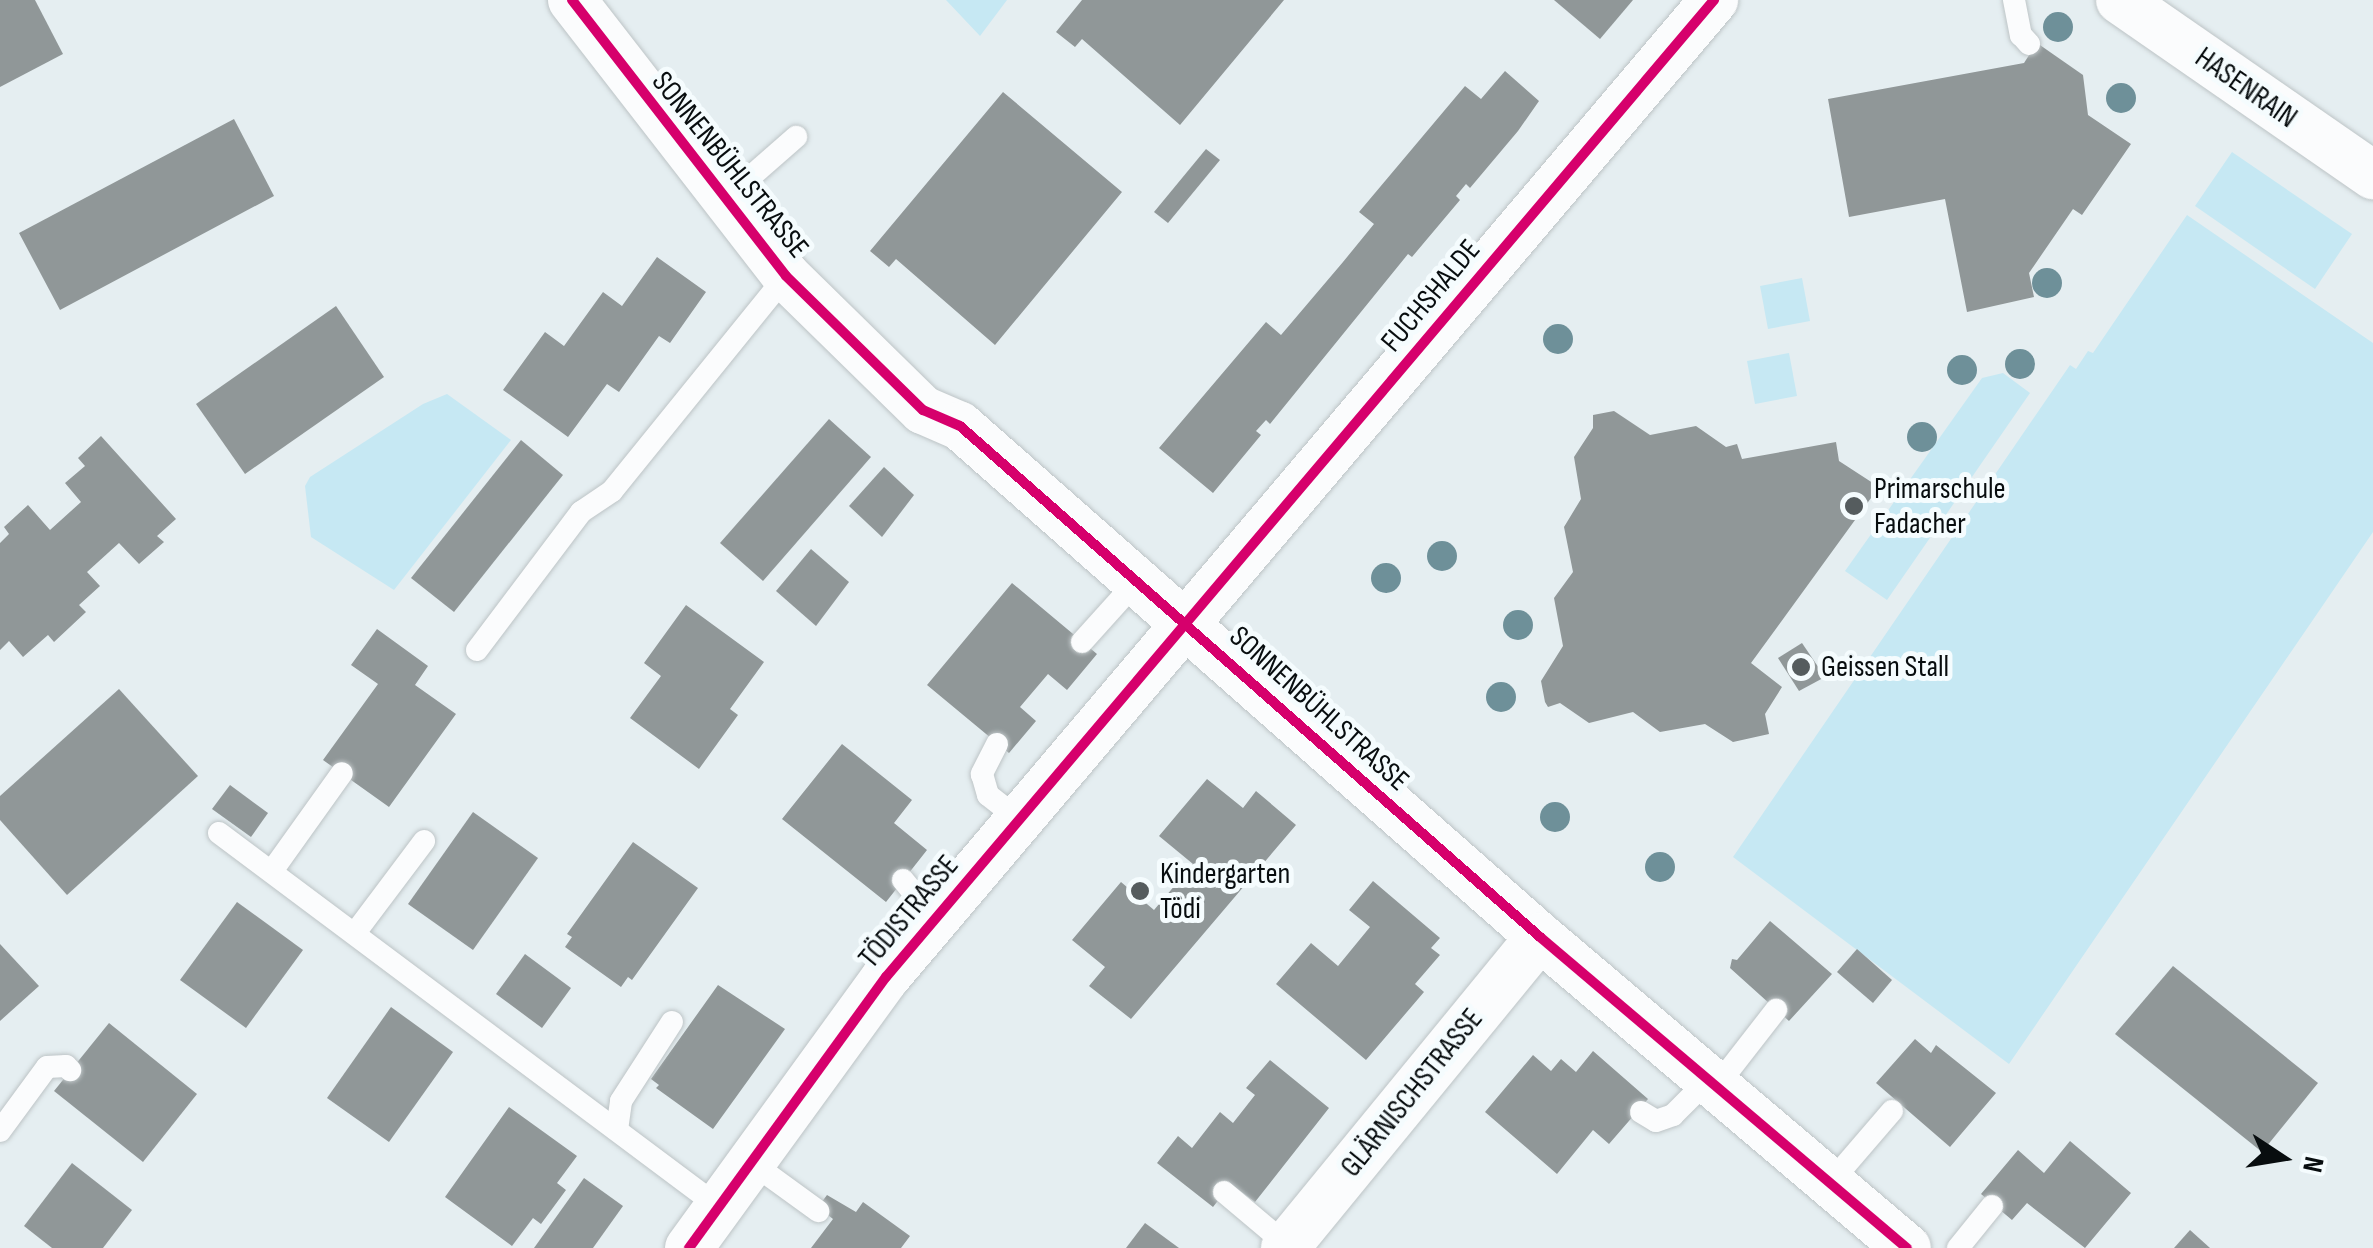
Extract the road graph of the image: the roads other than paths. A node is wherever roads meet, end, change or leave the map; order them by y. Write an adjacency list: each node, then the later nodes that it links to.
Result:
1 (572, 0): 8 (street, SONNENBÜHLSTRASSE)
2 (1714, 0): 11 (street, FUCHSHALDE)
3 (2014, 0): 5 (lane)
4 (2120, 0): 7 (street, HASENRAIN)
5 (2029, 44)
6 (796, 137): 8 (lane)
7 (2373, 174)
8 (724, 200): 9 (street, SONNENBÜHLSTRASSE)
9 (786, 276): 10 (street, SONNENBÜHLSTRASSE); 13 (lane)
10 (1137, 581): 11 (street, SONNENBÜHLSTRASSE); 12 (lane)
11 (1186, 624): 16 (street, TÖDISTRASSE); 23 (street, SONNENBÜHLSTRASSE)
12 (1082, 642)
13 (477, 650)
14 (997, 744): 16 (lane)
15 (342, 773): 19 (lane)
16 (1020, 820): 21 (street, TÖDISTRASSE)
17 (219, 833): 19 (lane)
18 (424, 842): 22 (lane)
19 (272, 871): 22 (lane)
20 (903, 880): 21 (lane)
21 (935, 919): 32 (street, TÖDISTRASSE)
22 (355, 933): 30 (lane)
23 (1540, 937): 27 (street, SONNENBÜHLSTRASSE); 39 (street, GLÄRNISCHSTRASSE)
24 (1776, 1010): 27 (lane)
25 (672, 1022): 30 (lane)
26 (70, 1070): 31 (lane)
27 (1712, 1084): 29 (lane); 33 (street, SONNENBÜHLSTRASSE)
28 (1892, 1111): 33 (lane)
29 (1641, 1112)
30 (618, 1130): 36 (lane)
31 (0, 1131)
32 (752, 1163): 36 (street, TÖDISTRASSE); 37 (lane)
33 (1830, 1183): 38 (street, SONNENBÜHLSTRASSE)
34 (1224, 1192): 39 (lane)
35 (1992, 1206): 41 (lane)
36 (719, 1207): 40 (street, TÖDISTRASSE)
37 (818, 1211)
38 (1896, 1245)
39 (1286, 1247)
40 (690, 1248)
41 (1958, 1248)

